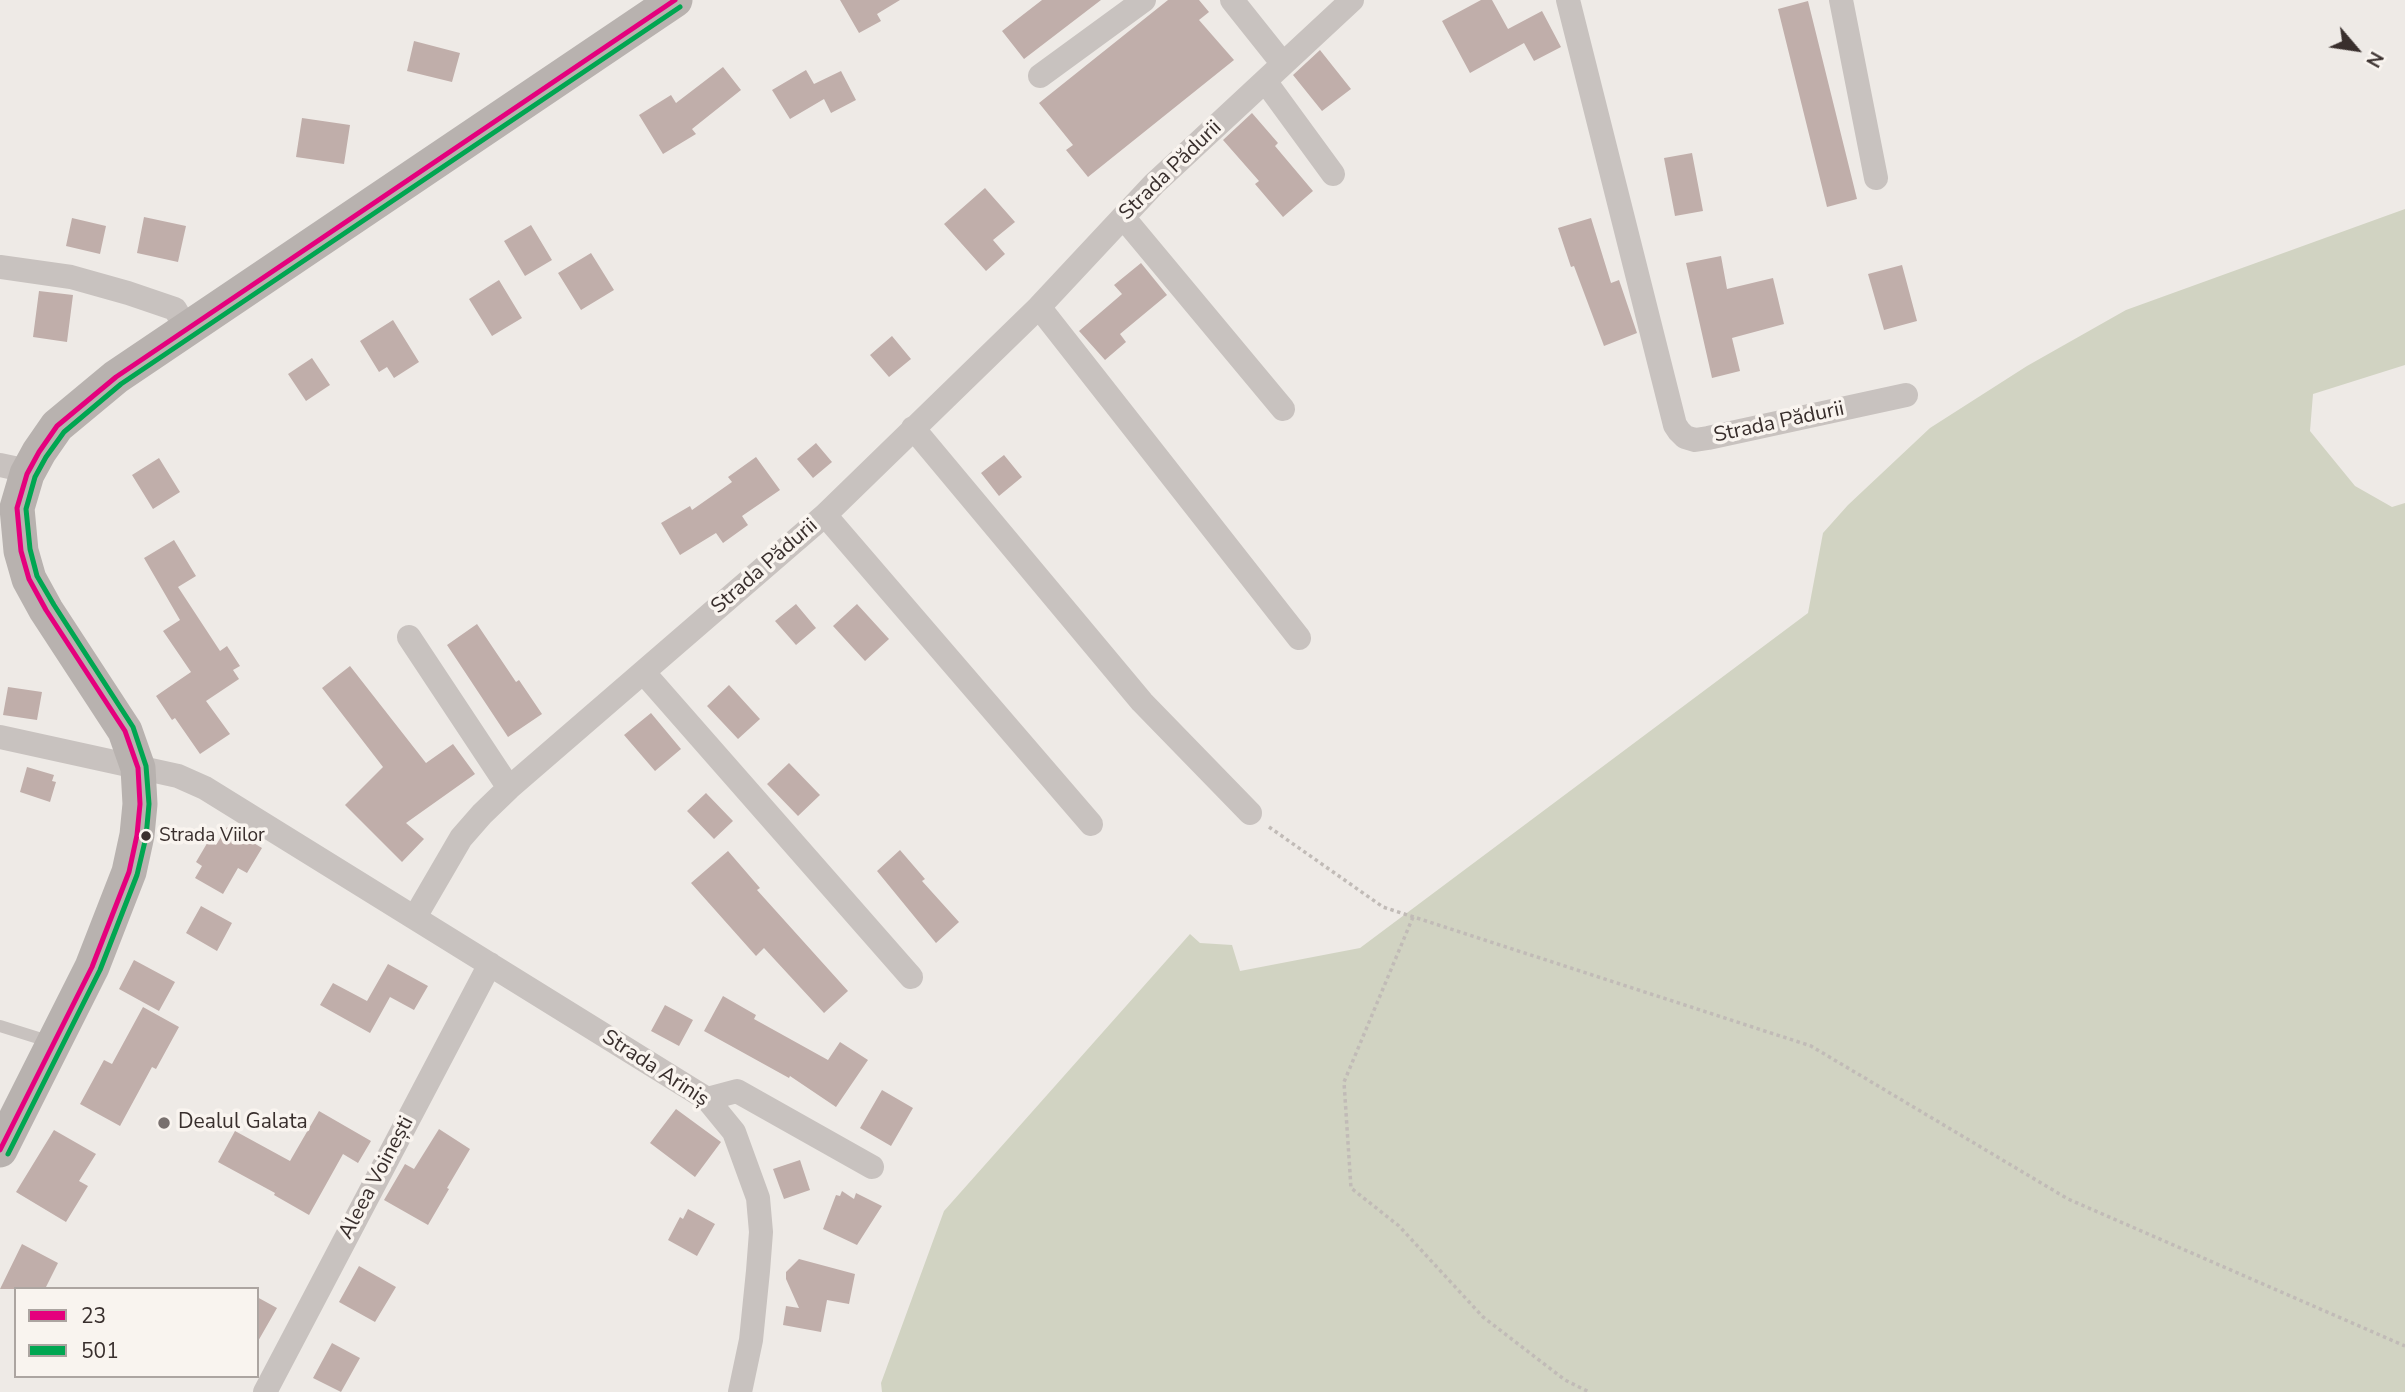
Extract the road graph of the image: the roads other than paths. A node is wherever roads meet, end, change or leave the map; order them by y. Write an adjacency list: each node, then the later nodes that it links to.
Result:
1 (675, 0): 14 (main road)
2 (1144, 0): 8 (street)
3 (1232, 0): 7 (street)
4 (1352, 0): 7 (street, Strada Pădurii)
5 (1568, 0): 15 (street, Strada Pădurii)
6 (1841, 0): 10 (street)
7 (1274, 72): 9 (street); 11 (street, Strada Pădurii)
8 (1040, 76)
9 (1332, 174)
10 (1876, 177)
11 (1123, 217): 13 (street, Strada Pădurii); 16 (street)
12 (0, 267): 14 (street)
13 (1039, 307): 17 (street, Strada Pădurii); 21 (street)
14 (186, 328): 18 (main road)
15 (1906, 395)
16 (1283, 409)
17 (913, 428): 19 (street, Strada Pădurii); 26 (street)
18 (14, 469): 24 (main road)
19 (825, 515): 22 (street, Strada Pădurii); 27 (street)
20 (409, 637): 25 (street)
21 (1298, 638)
22 (644, 673): 25 (street, Strada Pădurii); 30 (street)
23 (0, 737): 24 (street)
24 (138, 768): 28 (street); 32 (main road)
25 (509, 788): 28 (street, Strada Pădurii)
26 (1250, 813)
27 (1091, 824)
28 (415, 918): 29 (street, Strada Ariniș)
29 (490, 964): 33 (street, Strada Ariniș); 36 (street, Aleea Voinești)
30 (911, 977)
31 (0, 1026): 32 (lane)
32 (55, 1043): 34 (main road)
33 (707, 1099): 35 (street); 37 (street, Strada Ariniș)
34 (0, 1150)
35 (872, 1167)
36 (265, 1392)
37 (740, 1392)

